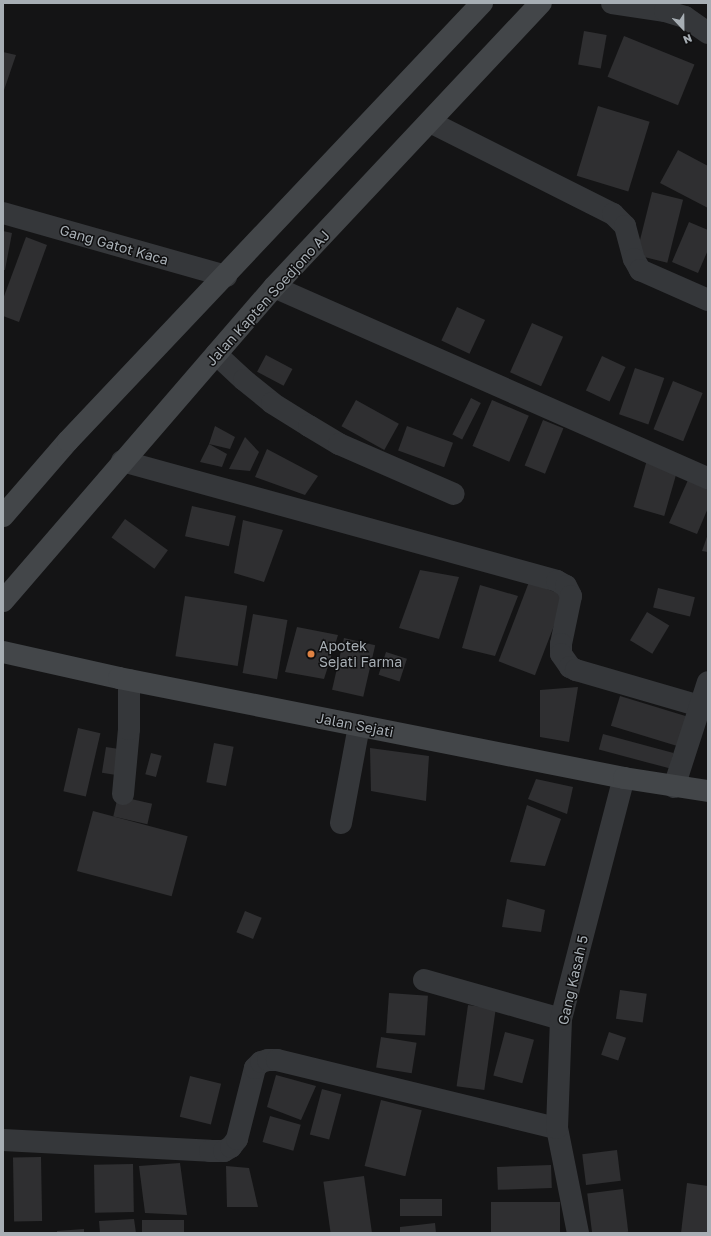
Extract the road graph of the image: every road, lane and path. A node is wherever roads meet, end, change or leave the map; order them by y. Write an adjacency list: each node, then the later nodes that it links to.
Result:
1 (482, 3): 7 (main road)
2 (541, 3): 5 (main road, Jalan Kapten Soedjono AJ)
3 (612, 3): 4 (street)
4 (708, 33)
5 (430, 122): 8 (main road, Jalan Kapten Soedjono AJ); 9 (street)
6 (3, 213): 7 (street, Gang Gatot Kaca)
7 (226, 276): 14 (main road)
8 (274, 287): 10 (main road, Jalan Kapten Soedjono AJ); 12 (street)
9 (708, 300)
10 (216, 354): 11 (main road, Jalan Kapten Soedjono AJ); 13 (street)
11 (122, 461): 15 (main road, Jalan Kapten Soedjono AJ); 19 (street)
12 (708, 478)
13 (454, 494)
14 (3, 516)
15 (3, 600)
16 (3, 652): 17 (main road, Jalan Sejati)
17 (129, 680): 20 (main road, Jalan Sejati); 24 (street)
18 (708, 682): 19 (street)
19 (700, 706): 22 (street)
20 (359, 726): 21 (main road, Jalan Sejati); 25 (street)
21 (624, 778): 22 (main road, Jalan Sejati); 27 (street, Gang Kasah 5)
22 (674, 787): 23 (main road, Jalan Sejati)
23 (708, 791)
24 (123, 794)
25 (341, 823)
26 (424, 980): 27 (street)
27 (561, 1019): 28 (street, Gang Kasah 5)
28 (557, 1128): 29 (street); 30 (street, Gang Kasah 5)
29 (3, 1140)
30 (578, 1233)

